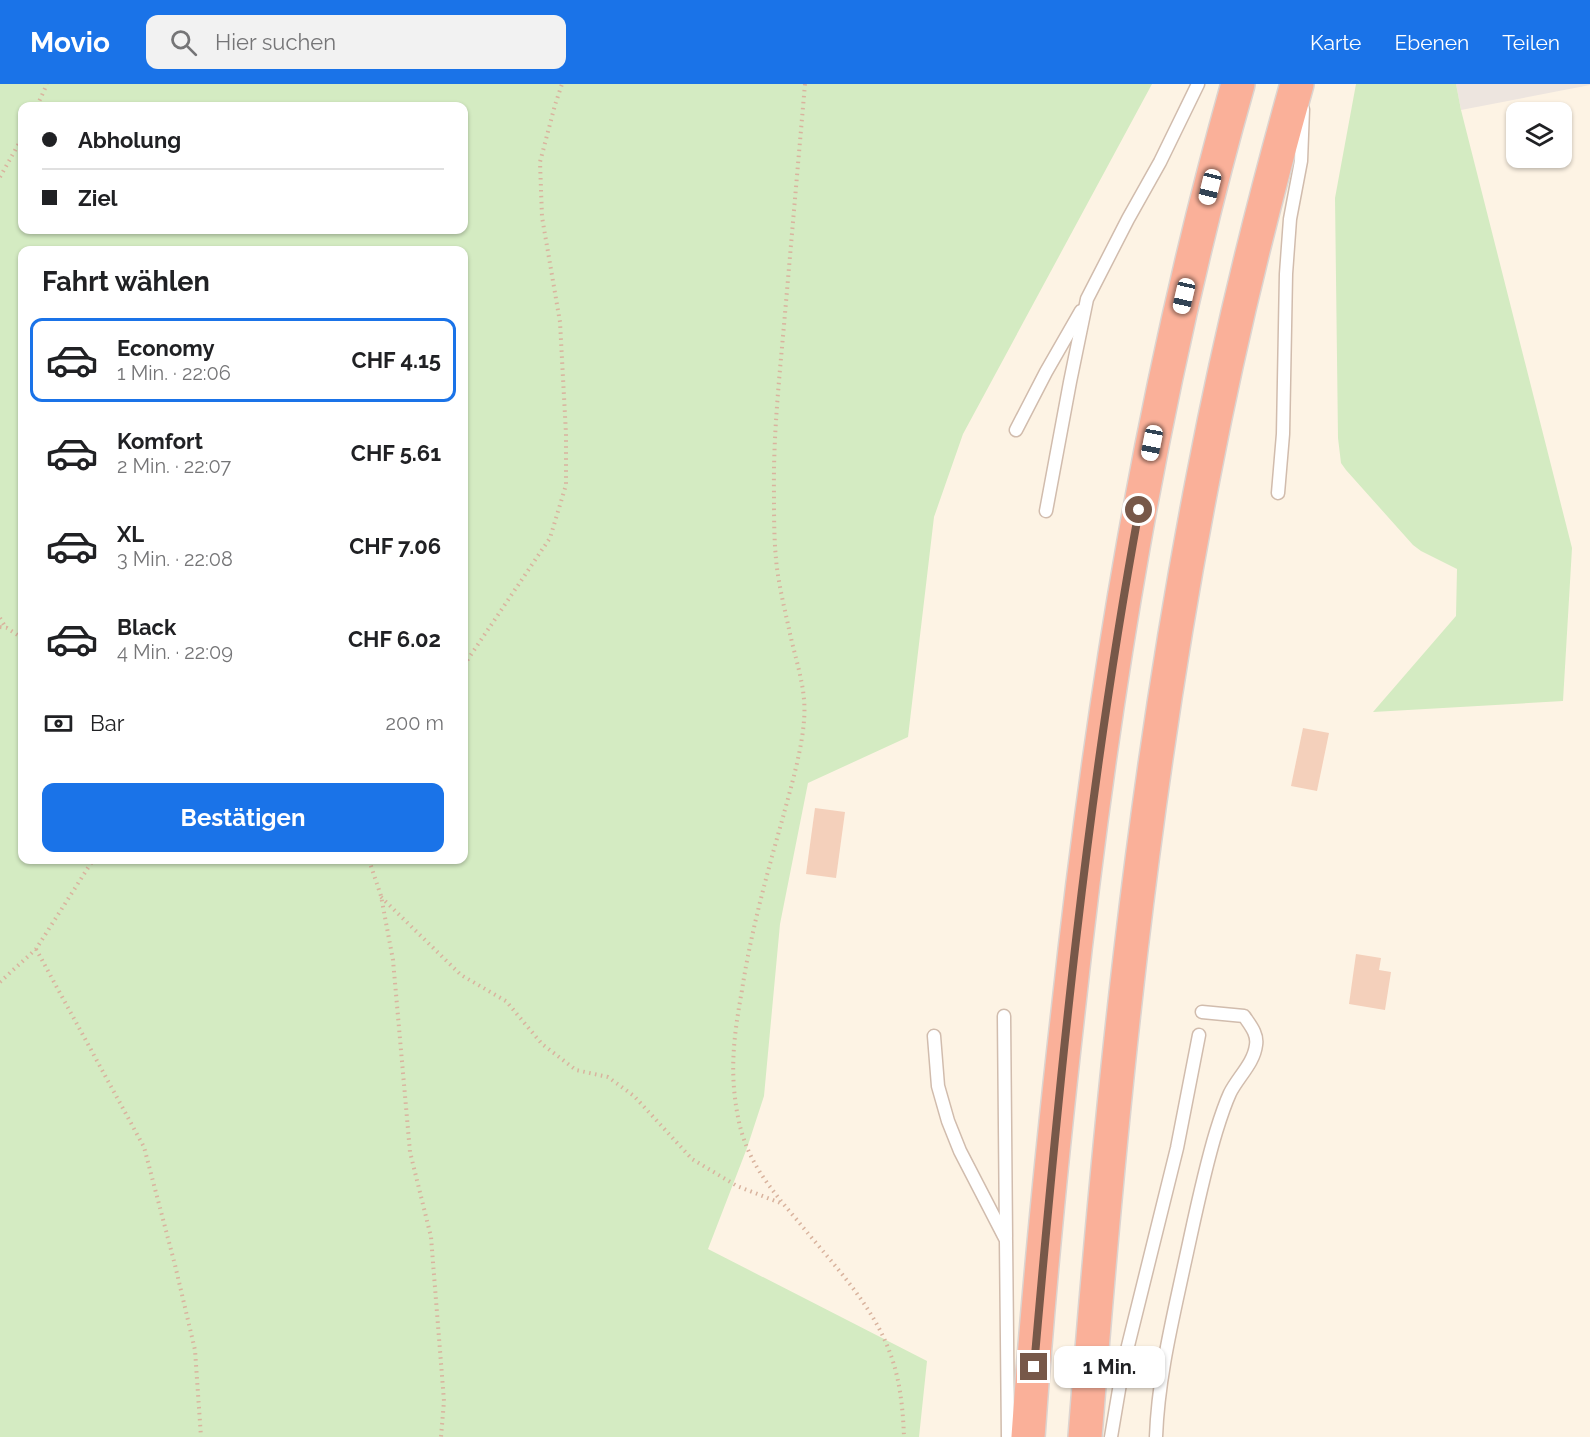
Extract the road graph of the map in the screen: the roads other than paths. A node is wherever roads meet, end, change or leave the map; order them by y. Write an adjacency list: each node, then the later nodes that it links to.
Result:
1 (1198, 84): 5 (lane)
2 (1239, 84): 15 (highway)
3 (1297, 84): 16 (highway)
4 (1304, 84): 7 (lane)
5 (1087, 299): 6 (lane); 8 (lane)
6 (1017, 430)
7 (1278, 493)
8 (1046, 511)
9 (1202, 1012): 18 (lane)
10 (1004, 1016): 13 (lane)
11 (1199, 1035): 17 (lane)
12 (934, 1036): 13 (lane)
13 (1006, 1240): 14 (lane)
14 (1008, 1437)
15 (1028, 1437)
16 (1085, 1437)
17 (1111, 1437)
18 (1156, 1437)

